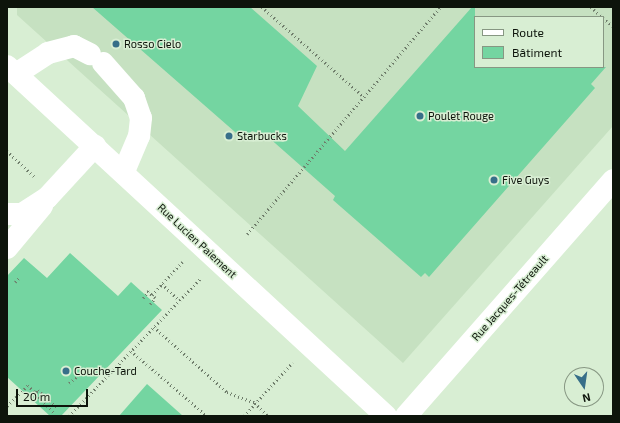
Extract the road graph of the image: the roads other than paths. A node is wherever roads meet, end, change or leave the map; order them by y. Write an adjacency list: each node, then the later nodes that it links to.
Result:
1 (11, 70): 2 (street, Rue Lucien Paiement); 3 (street)
2 (95, 146): 3 (street, Rue Lucien Paiement); 5 (street)
3 (124, 172): 8 (street, Rue Lucien Paiement)
4 (613, 180): 9 (street, Rue Jacques-Tétreault)
5 (43, 190): 6 (street); 7 (street)
6 (7, 214)
7 (7, 248)
8 (386, 416)
9 (406, 416)

